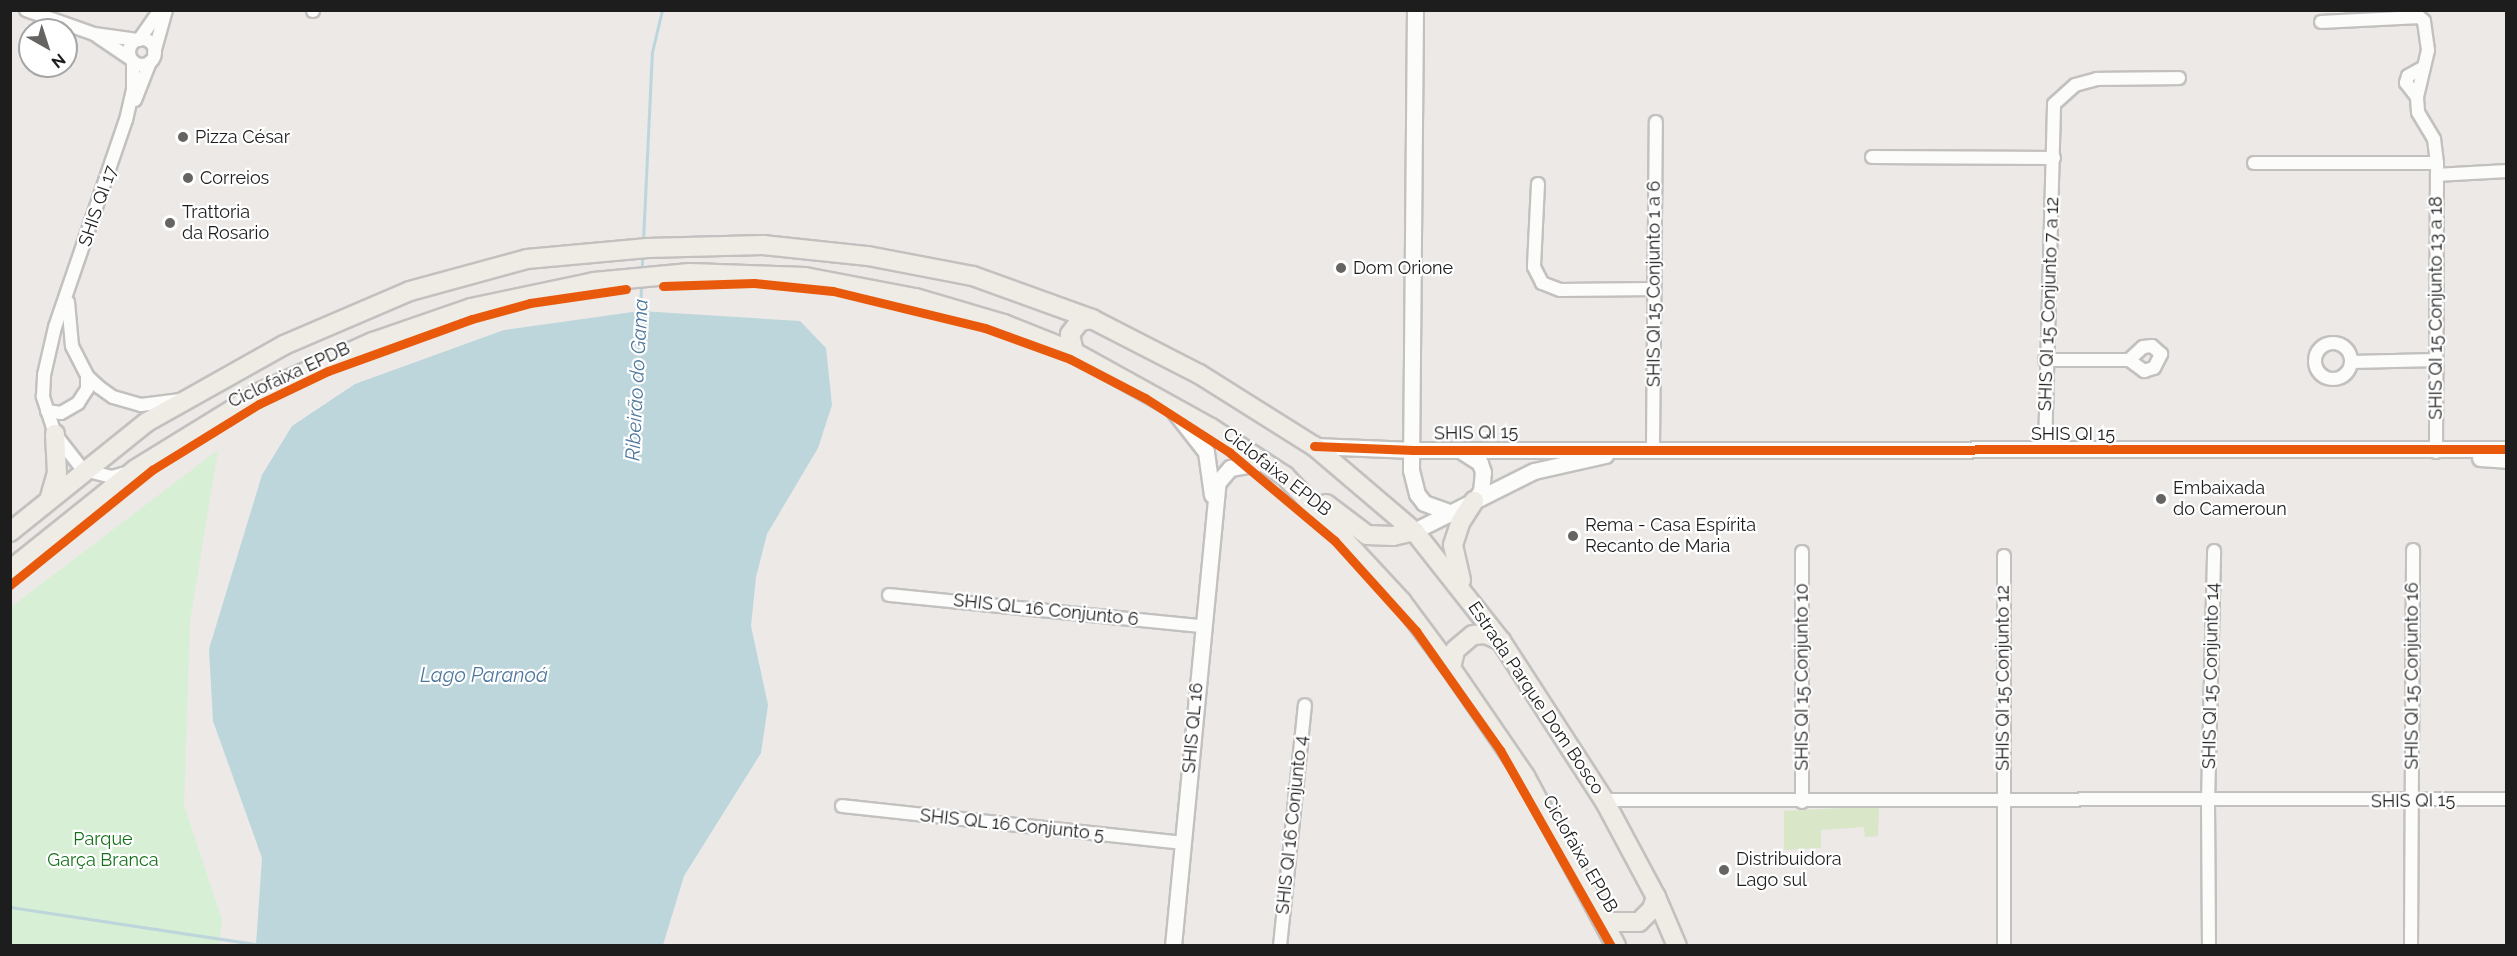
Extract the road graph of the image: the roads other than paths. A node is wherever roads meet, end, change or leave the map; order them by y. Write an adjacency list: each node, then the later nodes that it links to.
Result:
1 (26, 10): 6 (street)
2 (160, 10): 7 (street)
3 (166, 10): 8 (street, SHIS QI 17)
4 (1415, 10): 38 (street, SHIS QI 15)
5 (2321, 22): 16 (street, SHIS QI 15 Conjunto 13 a 18)
6 (94, 34): 7 (street); 9 (street)
7 (138, 40): 8 (street); 9 (street, SHIS QI 17)
8 (152, 57): 9 (street); 11 (street, SHIS QI 17)
9 (132, 60): 11 (street, SHIS QI 17)
10 (2179, 78): 14 (street, SHIS QI 15 Conjunto 7 a 12)
11 (126, 120): 20 (street, SHIS QI 17)
12 (1656, 122): 19 (street, SHIS QI 15 Conjunto 1 a 6)
13 (1872, 157): 14 (street)
14 (2054, 158): 24 (street, SHIS QI 15 Conjunto 7 a 12)
15 (2254, 163): 16 (street)
16 (2437, 169): 17 (street); 26 (street, SHIS QI 15 Conjunto 13 a 18)
17 (2506, 171)
18 (1538, 184): 19 (street)
19 (1654, 289): 35 (street, SHIS QI 15 Conjunto 1 a 6)
20 (69, 290): 28 (street, SHIS QI 17); 32 (street, SHIS QI 17)
21 (1092, 319): 22 (main road, Estrada Parque Dom Bosco); 23 (main road); 34 (main road, Estrada Parque Dom Bosco)
22 (284, 345): 29 (main road); 30 (main road, Estrada Parque Dom Bosco)
23 (1074, 352): 29 (main road); 31 (main road)
24 (2045, 360): 25 (street); 39 (street, SHIS QI 15 Conjunto 7 a 12)
25 (2129, 360)
26 (2436, 360): 27 (street); 40 (street, SHIS QI 15 Conjunto 13 a 18)
27 (2352, 362)
28 (87, 376): 30 (street); 32 (street)
29 (261, 392): 43 (main road)
30 (185, 399): 44 (main road, Estrada Parque Dom Bosco)
31 (1166, 402): 42 (main road); 48 (street, SHIS QL 16)
32 (47, 411): 33 (street, SHIS QI 17)
33 (55, 434): 44 (street, SHIS QI 17); 46 (main road)
34 (1314, 446): 38 (street, SHIS QI 15); 50 (main road, Estrada Parque Dom Bosco)
35 (1646, 447): 36 (street, SHIS QI 15); 39 (street, SHIS QI 15); 47 (street, SHIS QI 15)
36 (1458, 449): 38 (street, SHIS QI 15); 47 (street)
37 (2506, 449): 40 (street, SHIS QI 15)
38 (1413, 450): 49 (street)
39 (2045, 450): 40 (street, SHIS QI 15)
40 (2440, 452): 41 (street, SHIS QI 15)
41 (2506, 460)
42 (1265, 462): 45 (main road); 48 (street, SHIS QL 16)
43 (136, 469): 44 (street); 56 (main road)
44 (83, 470): 46 (main road, Estrada Parque Dom Bosco)
45 (1285, 476): 50 (main road); 61 (main road)
46 (50, 498): 51 (main road, Estrada Parque Dom Bosco)
47 (1474, 501): 49 (street, SHIS QI 15); 58 (main road)
48 (1213, 510): 59 (street, SHIS QL 16)
49 (1450, 513): 50 (street, SHIS QI 15)
50 (1413, 531): 58 (main road, Estrada Parque Dom Bosco)
51 (10, 532)
52 (2413, 549): 69 (street, SHIS QI 15 Conjunto 16)
53 (2214, 551): 68 (street, SHIS QI 15 Conjunto 14)
54 (1802, 552): 67 (street, SHIS QI 15 Conjunto 10)
55 (2004, 556): 65 (street, SHIS QI 15 Conjunto 12)
56 (10, 570)
57 (889, 595): 59 (street, SHIS QL 16 Conjunto 6)
58 (1471, 598): 60 (main road, Estrada Parque Dom Bosco)
59 (1202, 626): 72 (street, SHIS QL 16)
60 (1501, 641): 61 (main road); 64 (main road, Estrada Parque Dom Bosco)
61 (1451, 668): 74 (main road)
62 (1305, 705): 76 (street, SHIS QI 16 Conjunto 4)
63 (2506, 799): 69 (street, SHIS QI 15)
64 (1604, 800): 66 (street, SHIS QI 15); 71 (main road, Estrada Parque Dom Bosco)
65 (2003, 800): 67 (street, SHIS QI 15); 68 (street, SHIS QI 15); 79 (street, SHIS QI 15 Conjunto 12)
66 (1636, 801): 67 (street, SHIS QI 15); 71 (street)
67 (1802, 802)
68 (2208, 802): 69 (street, SHIS QI 15); 80 (street, SHIS QI 15 Conjunto 14)
69 (2411, 802): 81 (street, SHIS QI 15 Conjunto 16)
70 (842, 806): 72 (street, SHIS QL 16 Conjunto 5)
71 (1617, 825): 73 (main road, Estrada Parque Dom Bosco)
72 (1182, 843): 75 (street, SHIS QL 16)
73 (1656, 897): 74 (main road); 78 (main road, Estrada Parque Dom Bosco)
74 (1605, 922): 77 (main road)
75 (1173, 945)
76 (1280, 945)
77 (1616, 945)
78 (1677, 945)
79 (2004, 945)
80 (2209, 945)
81 (2411, 945)

